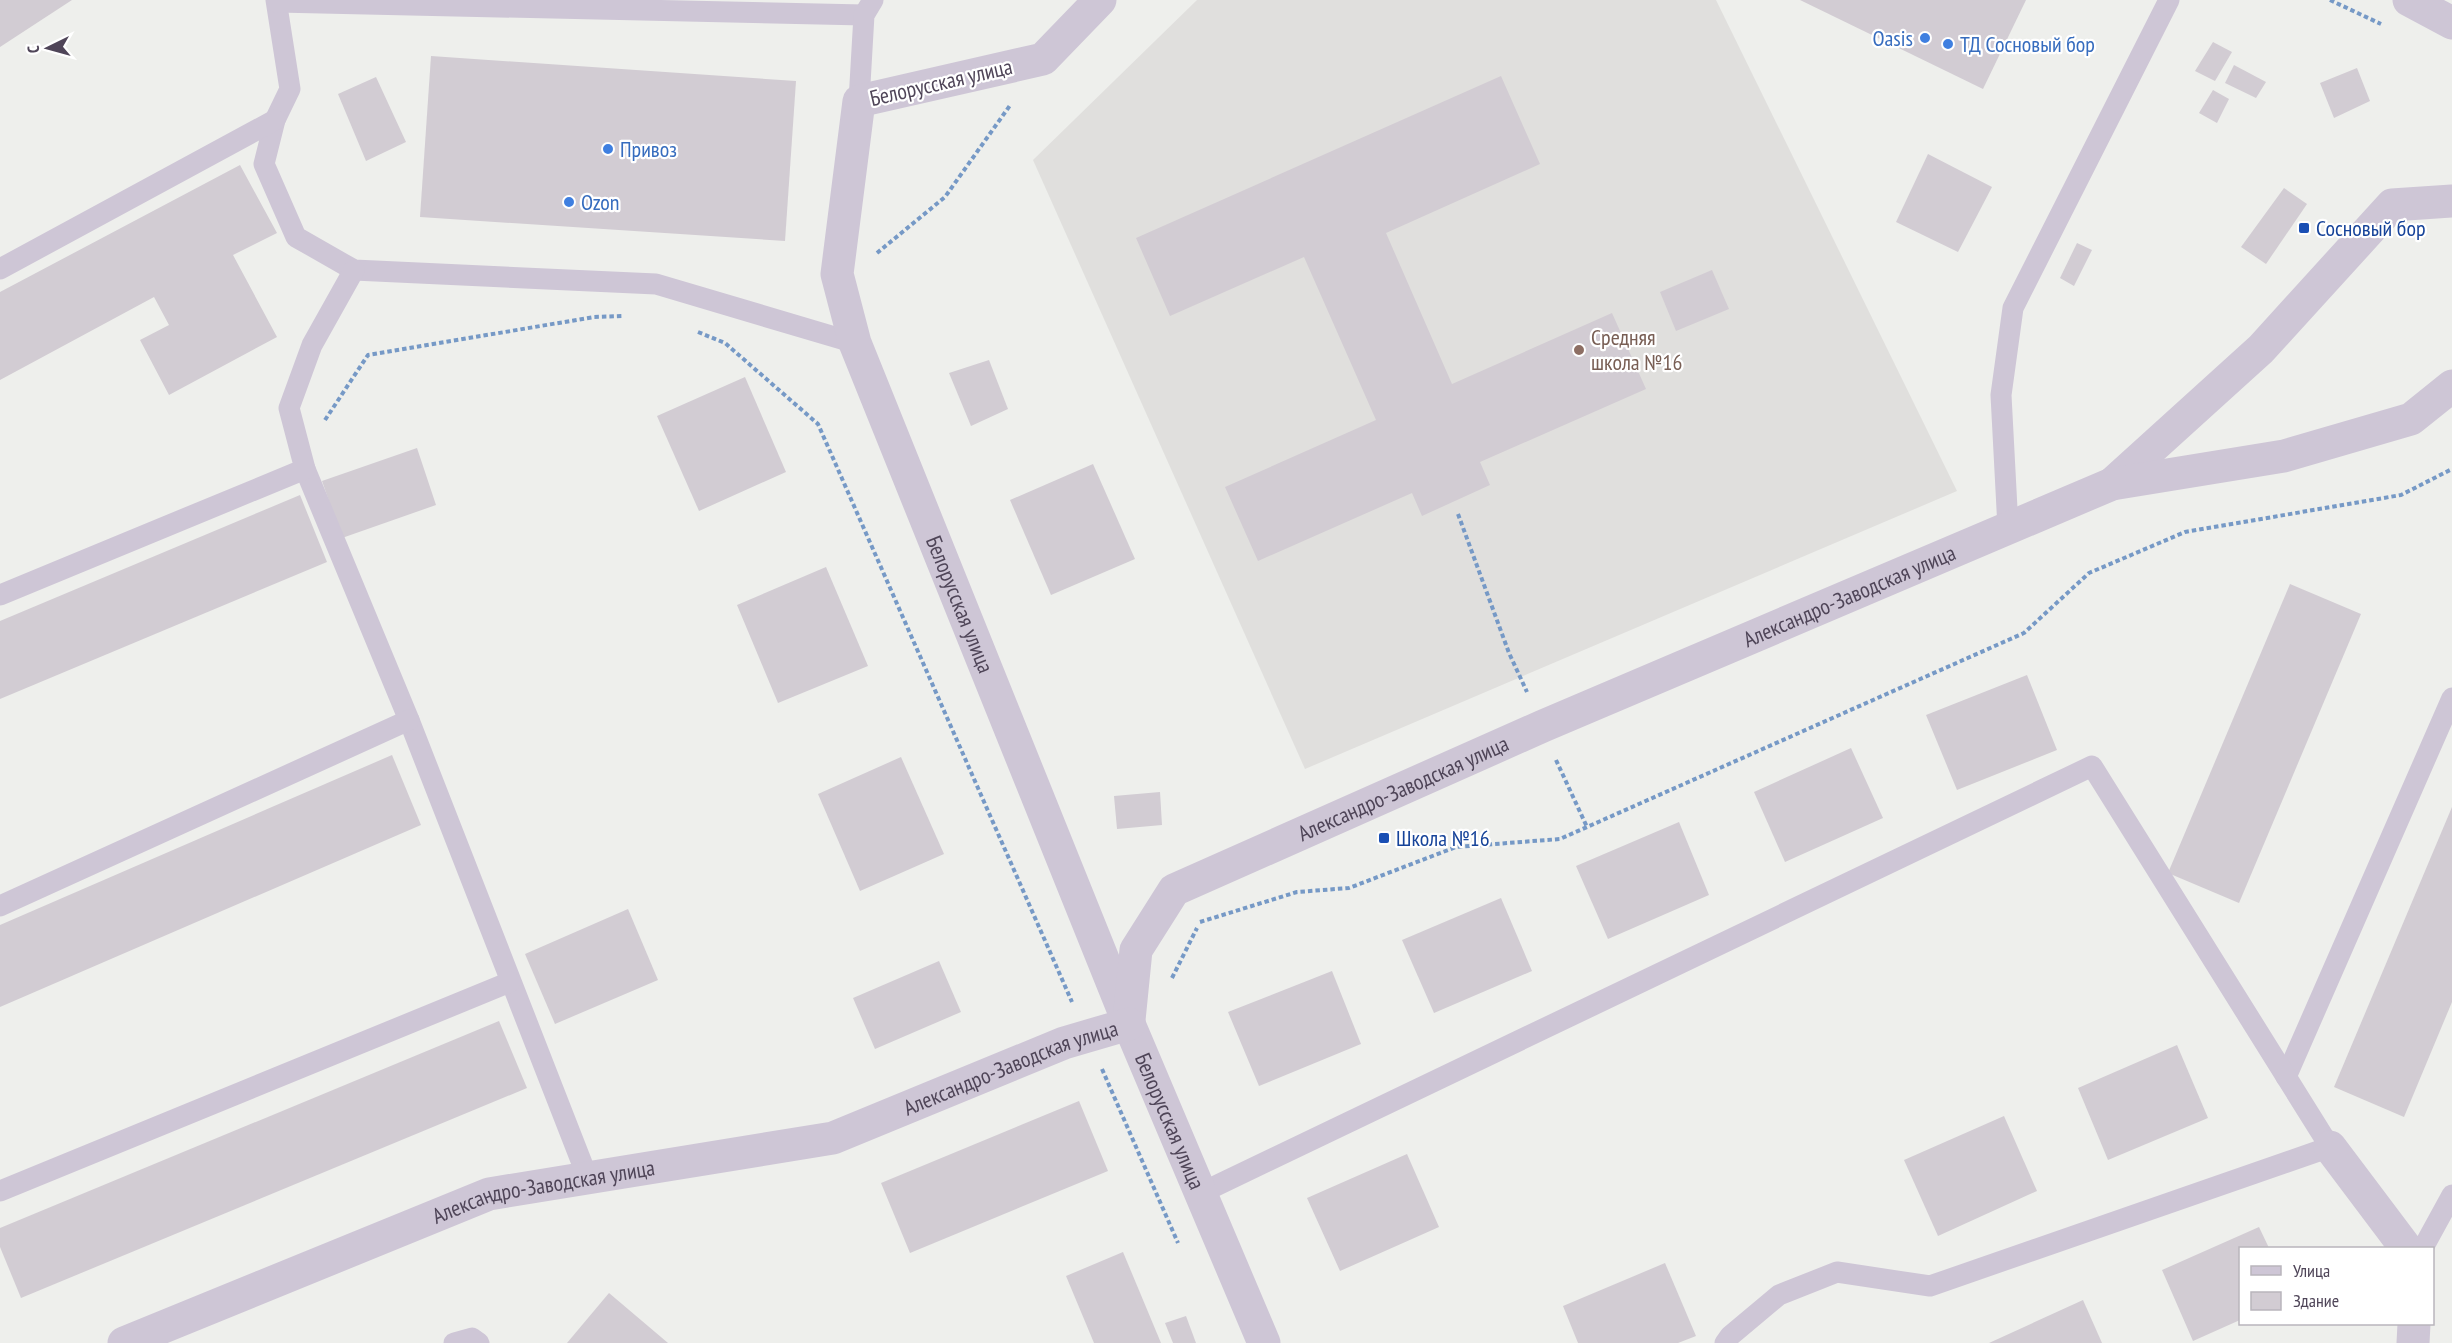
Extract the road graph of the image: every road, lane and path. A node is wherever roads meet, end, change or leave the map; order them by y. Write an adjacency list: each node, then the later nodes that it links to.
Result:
1 (1100, 0): 7 (street, Белорусская улица)
2 (2169, 0): 23 (lane)
3 (2409, 0): 6 (street)
4 (276, 1): 5 (lane); 9 (lane)
5 (869, 8): 8 (lane)
6 (2452, 23)
7 (1043, 59): 8 (street, Белорусская улица); 11 (path)
8 (859, 101): 16 (street, Белорусская улица)
9 (275, 120): 12 (lane); 13 (lane)
10 (2452, 201): 21 (street, Александро-Заводская улица)
11 (875, 255)
12 (0, 269)
13 (354, 270): 16 (lane); 18 (lane)
14 (627, 316): 18 (path)
15 (692, 329): 33 (path)
16 (855, 343): 32 (street, Белорусская улица)
17 (2452, 386): 21 (street, Александро-Заводская улица)
18 (299, 447): 19 (lane)
19 (305, 469): 24 (lane); 26 (lane)
20 (2452, 469): 28 (path)
21 (2112, 484): 23 (street, Александро-Заводская улица)
22 (1458, 514): 27 (path)
23 (2008, 528): 27 (street, Александро-Заводская улица)
24 (0, 595)
25 (2452, 698): 34 (lane)
26 (409, 720): 29 (lane); 31 (lane)
27 (1543, 726): 28 (path); 32 (street, Александро-Заводская улица)
28 (1587, 827): 30 (path)
29 (0, 906)
30 (1171, 980)
31 (510, 982): 36 (lane); 37 (lane)
32 (1129, 1024): 33 (street, Александро-Заводская улица); 38 (street, Белорусская улица)
33 (1088, 1036): 36 (street, Александро-Заводская улица); 40 (path)
34 (2286, 1077): 35 (lane); 38 (lane)
35 (2330, 1148): 41 (street); 48 (lane)
36 (587, 1176): 44 (street, Александро-Заводская улица)
37 (0, 1191)
38 (1202, 1193): 47 (street, Белорусская улица)
39 (2452, 1196): 42 (lane)
40 (1179, 1245)
41 (2405, 1247)
42 (2424, 1247)
43 (2414, 1325): 49 (street)
44 (124, 1343)
45 (454, 1343): 46 (lane)
46 (478, 1343)
47 (1264, 1343)
48 (1725, 1343)
49 (2413, 1343)

